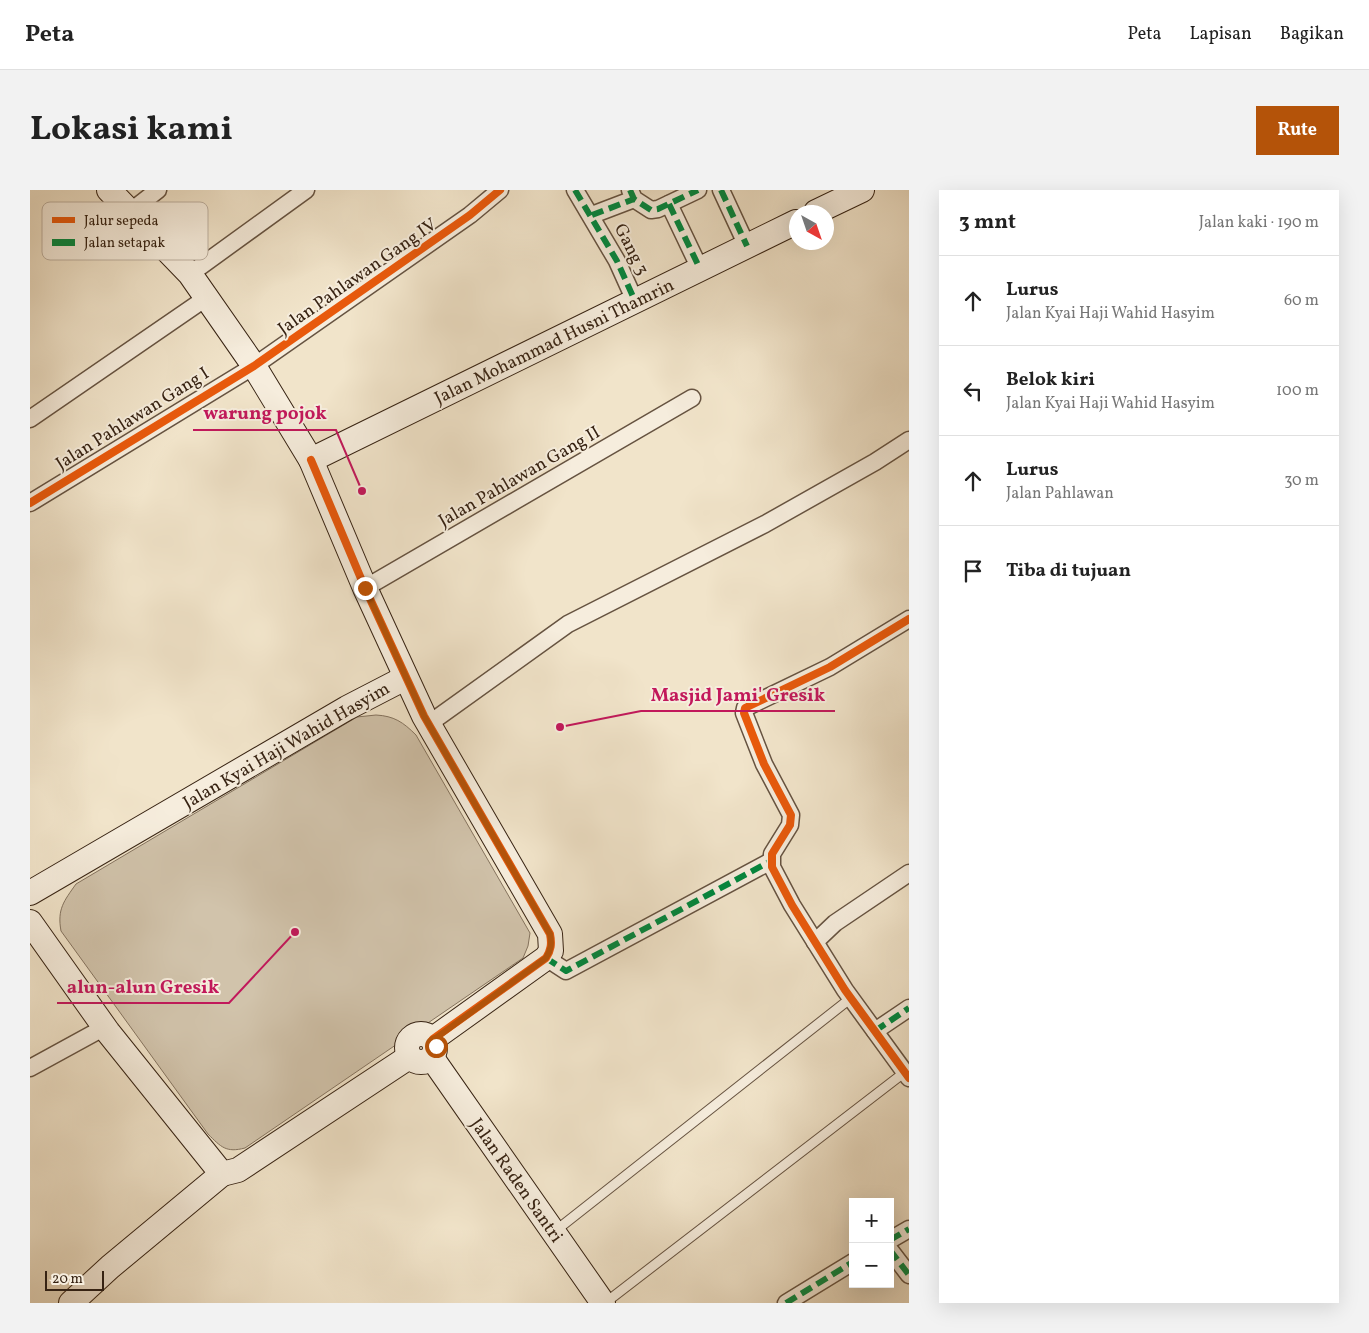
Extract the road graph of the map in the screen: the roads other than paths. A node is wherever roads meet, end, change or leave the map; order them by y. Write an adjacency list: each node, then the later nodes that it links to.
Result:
1 (109, 190): 10 (street)
2 (158, 190): 11 (street)
3 (306, 190): 19 (street)
4 (500, 190): 22 (street, Jalan Pahlawan Gang IV)
5 (575, 190): 14 (street, Gang 3)
6 (698, 190): 12 (street)
7 (721, 190): 16 (street)
8 (862, 190): 13 (street)
9 (632, 194): 12 (street); 14 (street)
10 (122, 202)
11 (143, 202)
12 (669, 204): 18 (street)
13 (831, 205)
14 (592, 216): 21 (street, Gang 3)
15 (789, 225): 16 (street, Jalan Mohammad Husni Thamrin)
16 (747, 246): 18 (street, Jalan Mohammad Husni Thamrin)
17 (177, 260): 19 (street)
18 (700, 269): 21 (street, Jalan Mohammad Husni Thamrin)
19 (190, 274): 20 (street)
20 (206, 298): 22 (street); 24 (street)
21 (636, 301): 26 (street, Jalan Mohammad Husni Thamrin)
22 (254, 366): 26 (street); 27 (street, Jalan Pahlawan Gang I)
23 (692, 398): 28 (street, Jalan Pahlawan Gang II)
24 (30, 419)
25 (909, 440): 31 (street)
26 (310, 460): 28 (street)
27 (30, 503)
28 (365, 588): 30 (street)
29 (909, 619): 32 (street)
30 (405, 678): 31 (street, Jalan Kyai Haji Wahid Hasyim); 34 (street, Jalan Kyai Haji Wahid Hasyim)
31 (430, 723): 37 (street, Jalan Kyai Haji Wahid Hasyim)
32 (771, 861): 36 (street); 37 (street)
33 (909, 873): 36 (street)
34 (30, 893)
35 (30, 922): 40 (street)
36 (815, 942): 38 (street)
37 (546, 958): 42 (street)
38 (851, 998): 41 (street); 47 (lane)
39 (909, 1008): 41 (street)
40 (105, 1027): 43 (street); 45 (street)
41 (875, 1031): 44 (street)
42 (425, 1051): 45 (street); 47 (street, Jalan Raden Santri)
43 (30, 1068)
44 (907, 1075): 53 (lane)
45 (222, 1174): 52 (street)
46 (909, 1229): 48 (street)
47 (554, 1233): 53 (street, Jalan Raden Santri)
48 (894, 1238)
49 (894, 1255): 51 (street)
50 (849, 1264): 54 (street)
51 (909, 1275)
52 (71, 1303)
53 (604, 1303)
54 (786, 1303)

